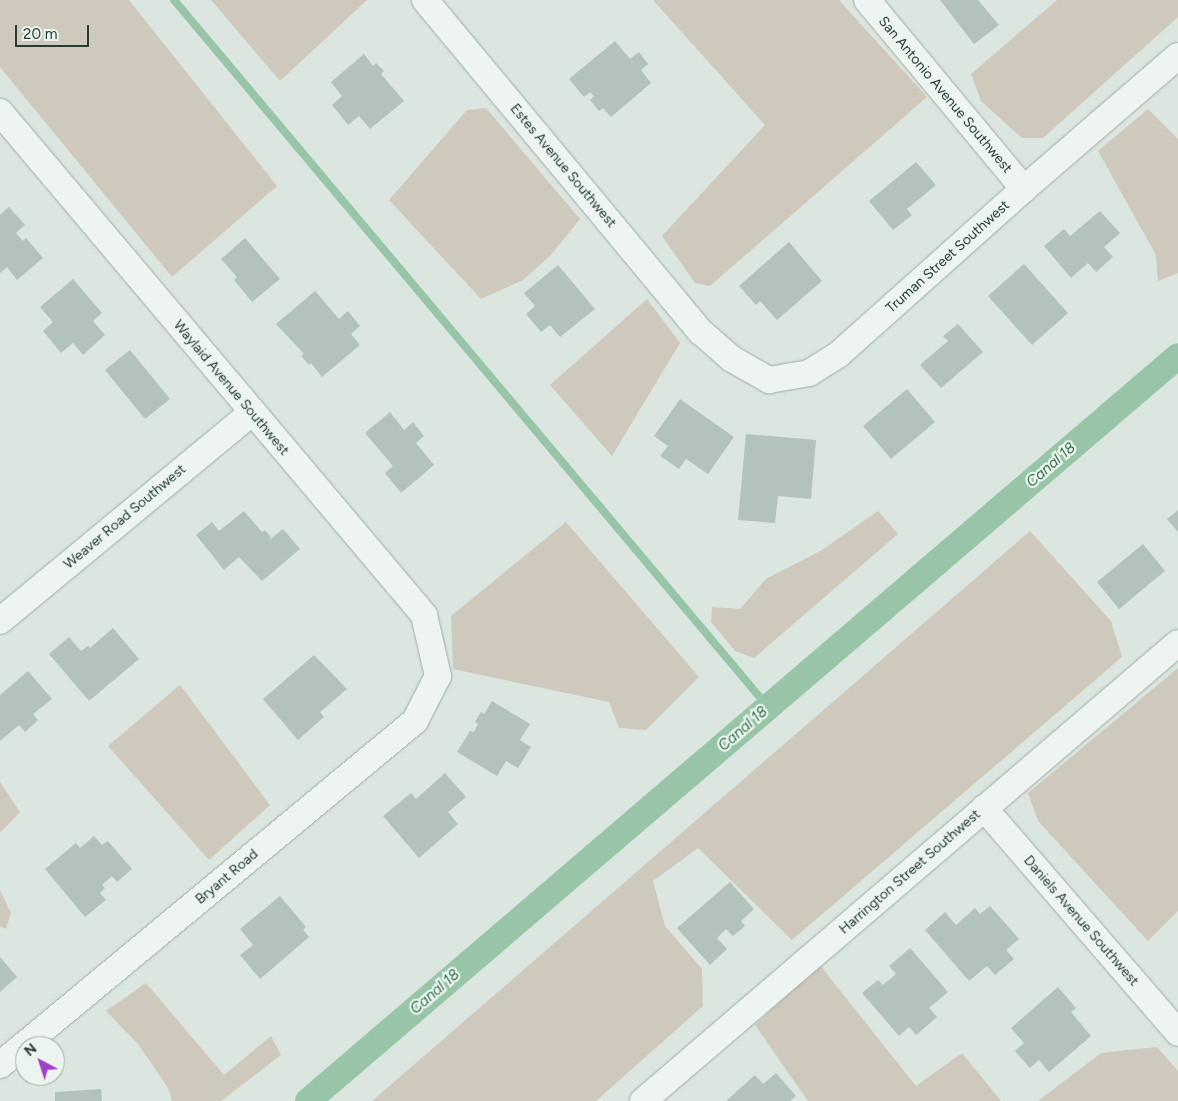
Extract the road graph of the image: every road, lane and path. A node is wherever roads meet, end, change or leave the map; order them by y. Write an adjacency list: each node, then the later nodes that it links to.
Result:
1 (426, 0): 6 (street, Estes Avenue Southwest)
2 (867, 0): 5 (street, San Antonio Avenue Southwest)
3 (1178, 56): 5 (street, Truman Street Southwest)
4 (0, 112): 7 (street, Waylaid Avenue Southwest)
5 (1024, 189): 6 (street, Truman Street Southwest)
6 (701, 332)
7 (251, 413): 8 (street, Weaver Road Southwest); 10 (street, Waylaid Avenue Southwest)
8 (0, 621)
9 (1178, 642): 11 (street, Harrington Street Southwest)
10 (438, 676): 13 (street, Bryant Road)
11 (984, 808): 12 (street, Daniels Avenue Southwest); 14 (street, Harrington Street Southwest)
12 (1178, 1033)
13 (0, 1065)
14 (643, 1101)

